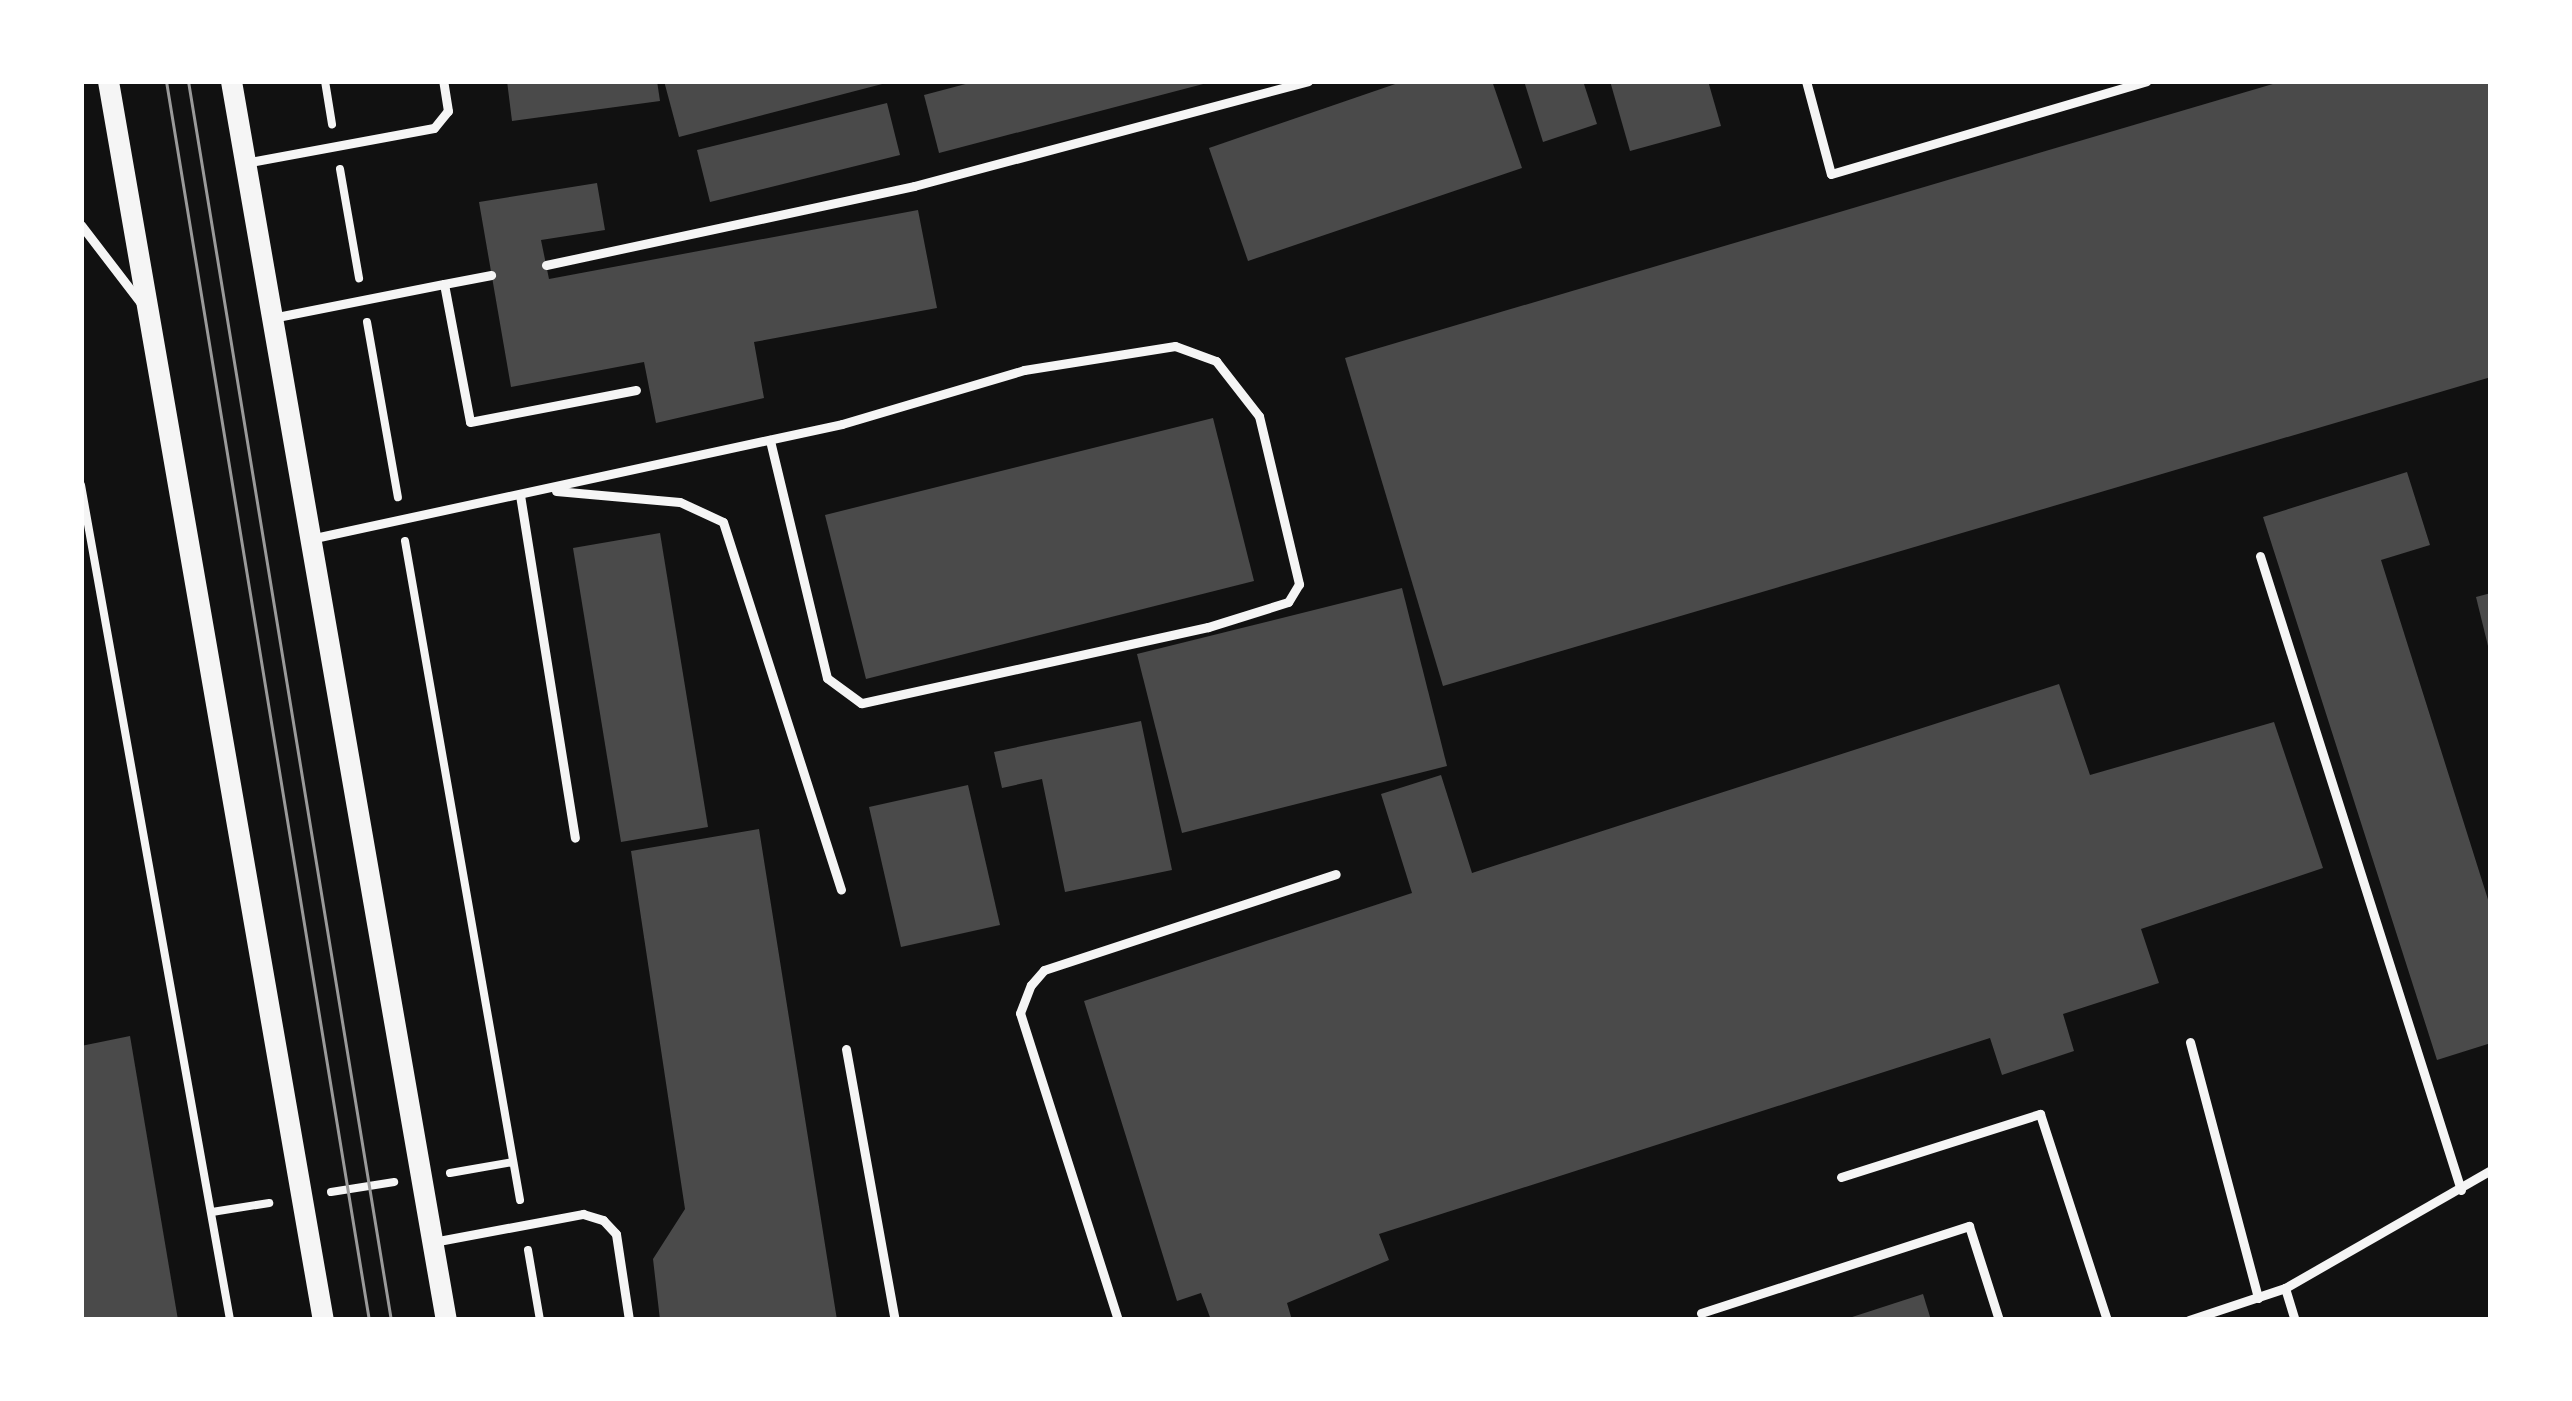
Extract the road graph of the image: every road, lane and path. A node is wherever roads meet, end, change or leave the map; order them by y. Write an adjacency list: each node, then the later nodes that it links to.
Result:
1 (108, 81): 15 (street)
2 (231, 81): 9 (street)
3 (325, 81): 8 (path)
4 (443, 81): 8 (lane)
5 (1308, 81): 11 (lane)
6 (1806, 81): 7 (lane)
7 (2147, 81)
8 (336, 146): 9 (lane); 14 (path)
9 (245, 163): 16 (street)
10 (81, 225): 15 (lane)
11 (546, 265)
12 (491, 275): 13 (lane)
13 (444, 284): 14 (lane); 17 (lane)
14 (363, 300): 16 (lane); 22 (path)
15 (148, 314): 35 (street)
16 (272, 318): 23 (street)
17 (636, 390)
18 (770, 440): 18 (lane); 20 (lane)
19 (81, 485): 36 (path)
20 (544, 490): 21 (lane); 27 (lane)
21 (520, 495): 22 (lane); 25 (lane)
22 (402, 522): 23 (lane); 30 (path)
23 (310, 539): 32 (street)
24 (2260, 556): 34 (lane)
25 (575, 838)
26 (1336, 874): 48 (lane)
27 (841, 890)
28 (2190, 1042): 40 (lane)
29 (846, 1049): 47 (lane)
30 (513, 1162): 32 (path); 37 (path)
31 (2491, 1170): 34 (lane)
32 (423, 1177): 35 (path); 38 (street)
33 (1840, 1177): 50 (lane)
34 (2461, 1190): 39 (lane)
35 (303, 1197): 36 (path); 43 (street)
36 (212, 1212): 42 (path)
37 (524, 1226): 38 (lane); 45 (path); 46 (lane)
38 (433, 1242): 44 (street)
39 (2285, 1288): 40 (lane); 52 (lane)
40 (2258, 1298): 51 (lane)
41 (1701, 1313): 49 (lane)
42 (230, 1320)
43 (323, 1320)
44 (446, 1320)
45 (540, 1320)
46 (629, 1320)
47 (895, 1320)
48 (1118, 1320)
49 (1999, 1320)
50 (2107, 1320)
51 (2188, 1320)
52 (2295, 1320)

